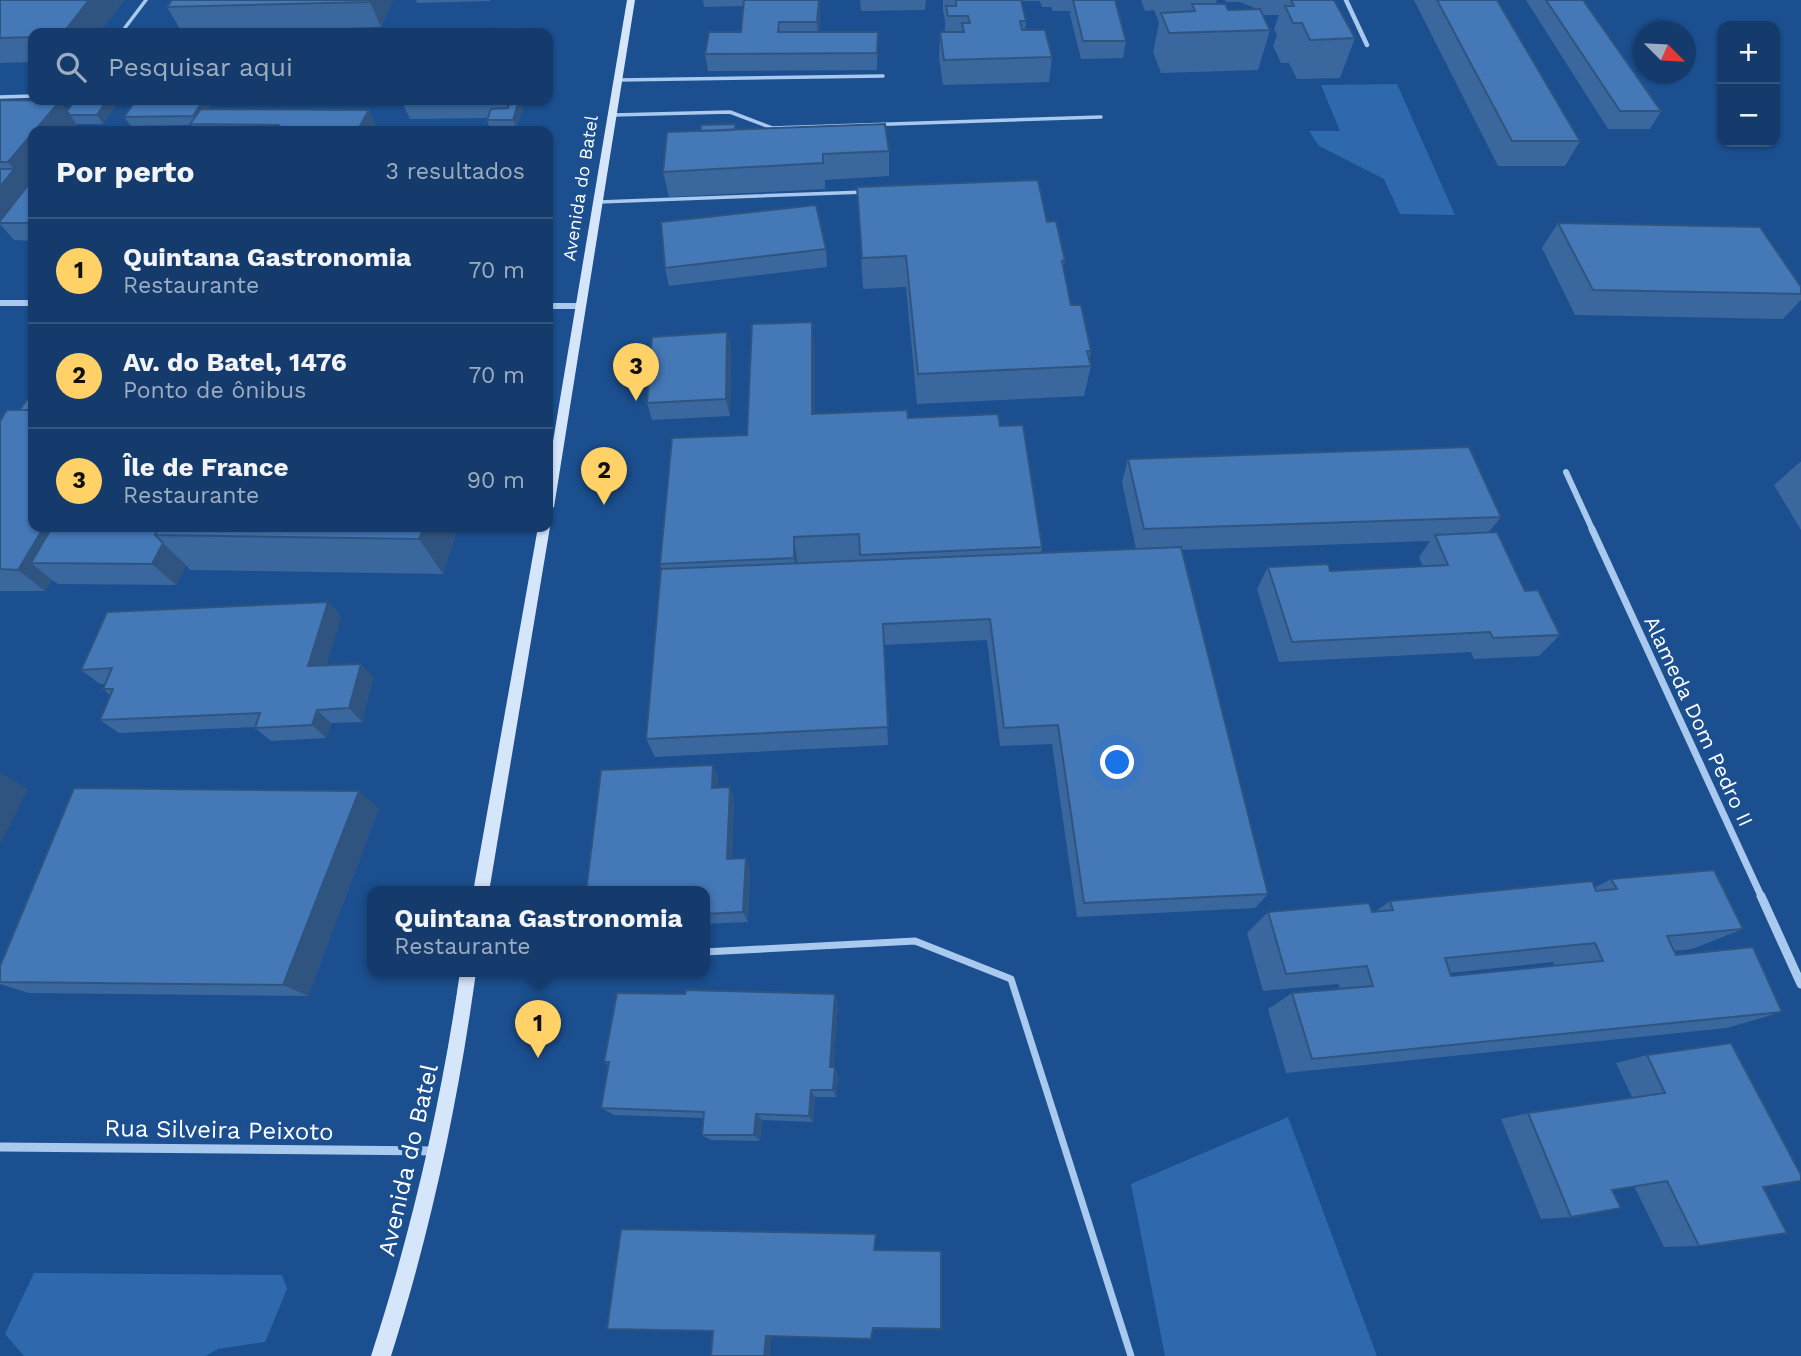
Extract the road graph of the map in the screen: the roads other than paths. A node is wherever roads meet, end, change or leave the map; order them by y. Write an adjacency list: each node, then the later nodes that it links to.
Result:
1 (146, 0): 4 (lane)
2 (631, 0): 7 (main road, Avenida do Batel)
3 (1346, 0): 5 (street)
4 (125, 28)
5 (1367, 45)
6 (883, 76): 7 (lane)
7 (619, 80): 10 (main road, Avenida do Batel)
8 (28, 96): 9 (lane)
9 (0, 97)
10 (613, 115): 11 (lane); 13 (main road, Avenida do Batel)
11 (1101, 117)
12 (868, 192): 13 (lane)
13 (598, 202): 17 (main road, Avenida do Batel)
14 (0, 303): 15 (street)
15 (28, 303)
16 (553, 306): 17 (street)
17 (582, 306): 19 (main road, Avenida do Batel)
18 (1566, 472): 24 (street, Alameda Dom Pedro II)
19 (553, 477)
20 (543, 532): 21 (main road)
21 (482, 886)
22 (710, 952): 28 (lane)
23 (467, 977): 26 (main road, Avenida do Batel)
24 (1801, 984)
25 (0, 1147): 26 (street, Rua Silveira Peixoto)
26 (437, 1151): 27 (main road, Avenida do Batel)
27 (382, 1356)
28 (1131, 1356)

